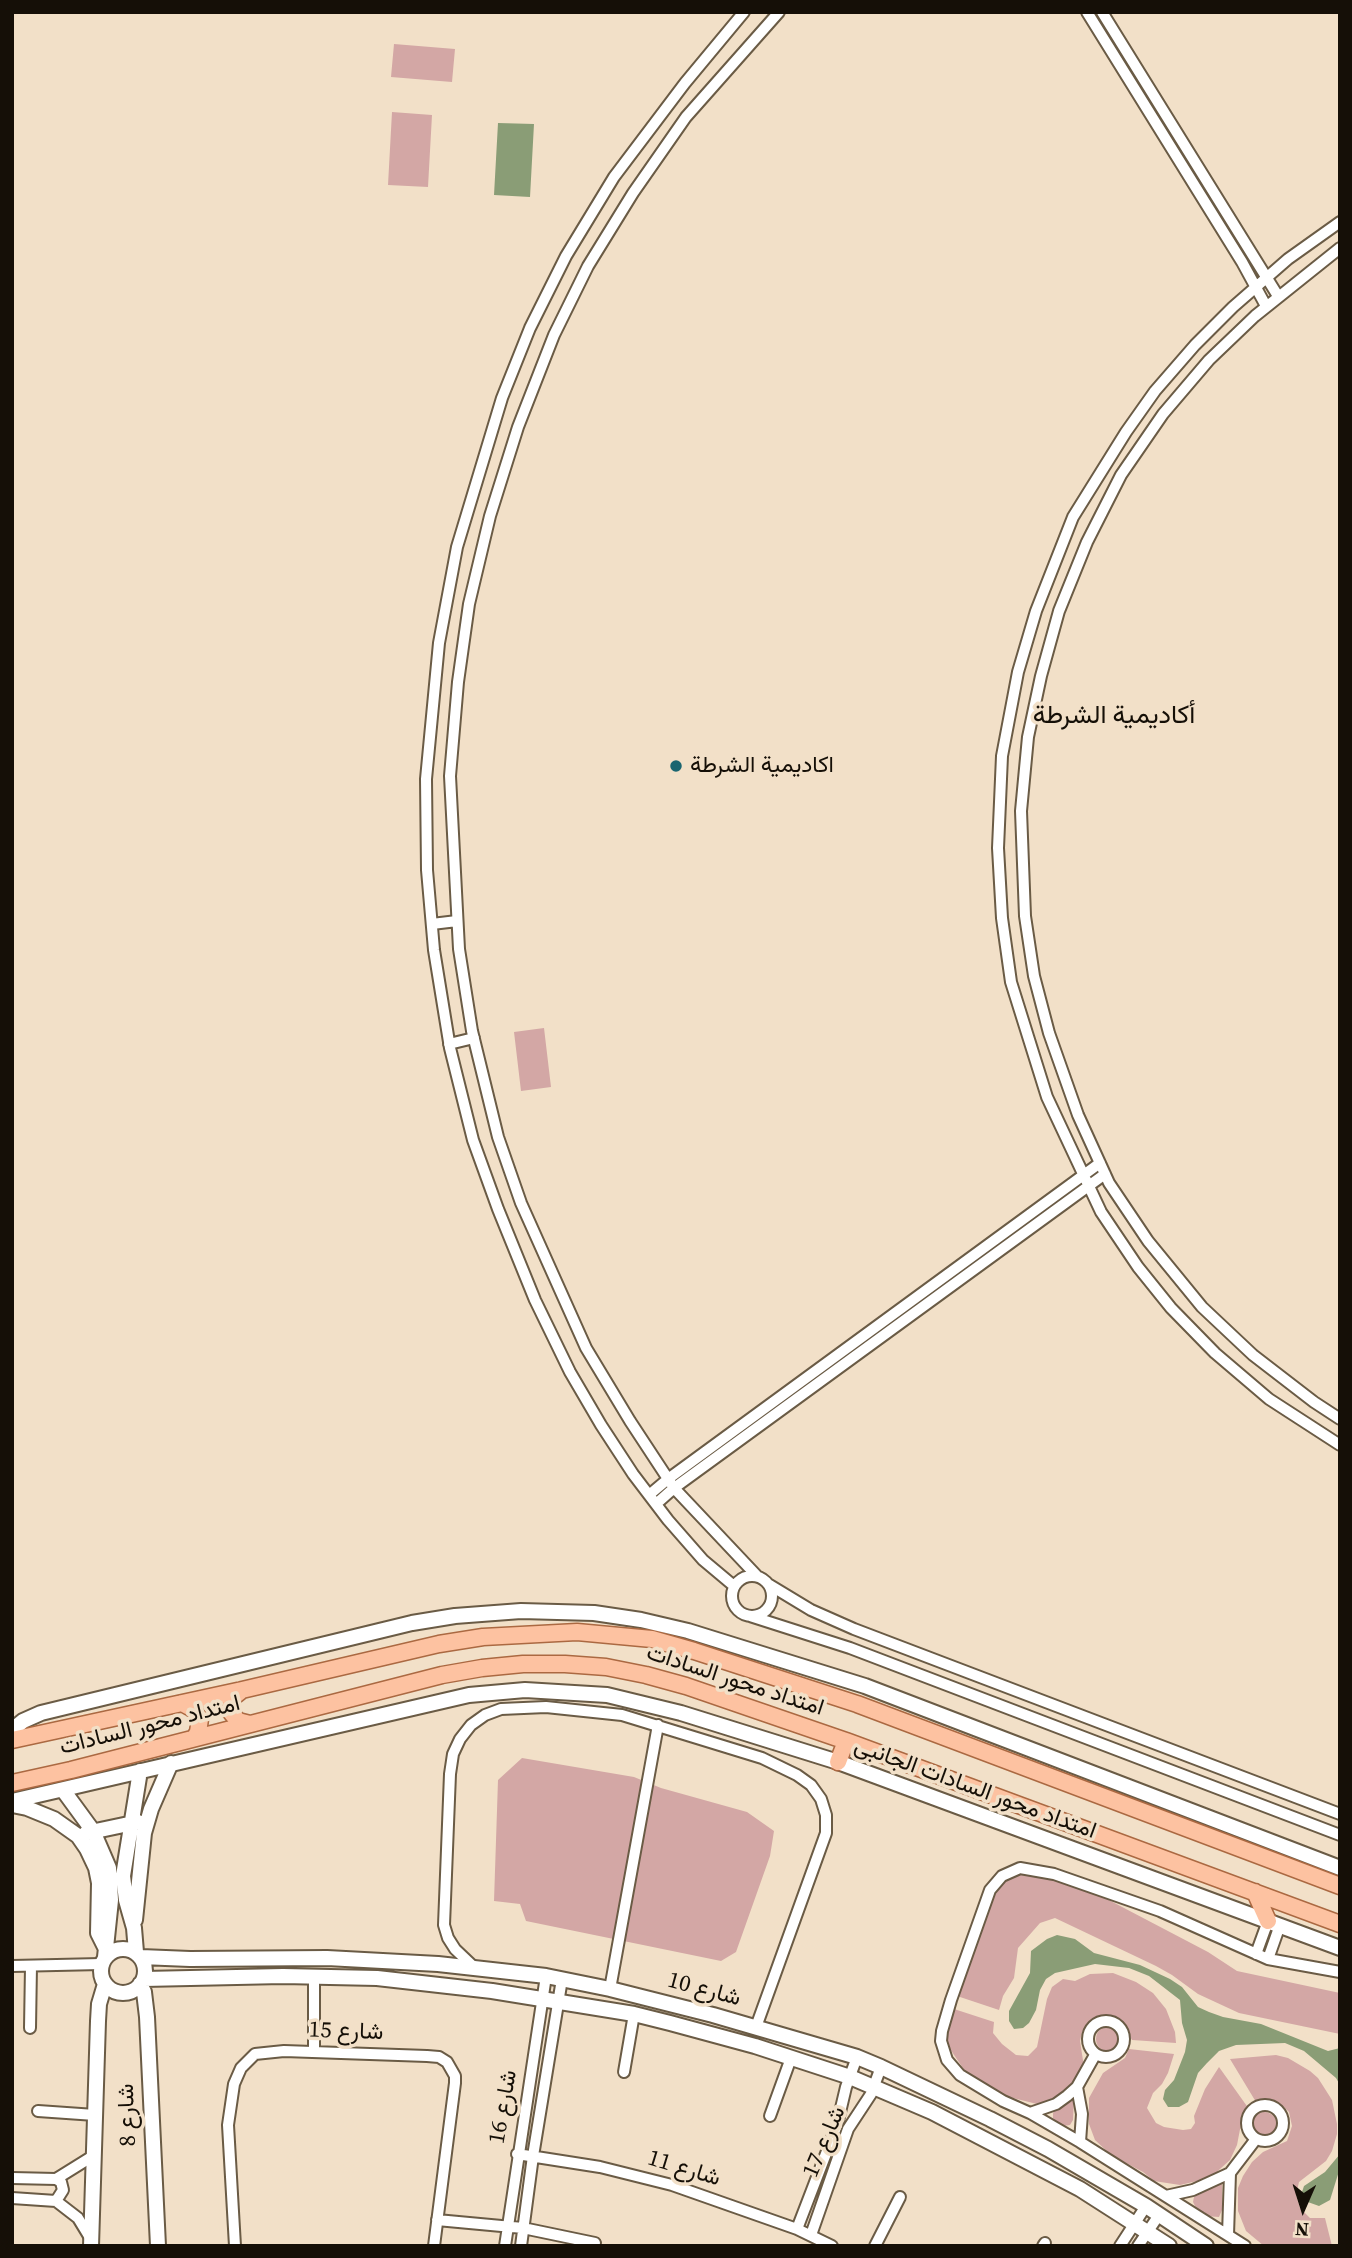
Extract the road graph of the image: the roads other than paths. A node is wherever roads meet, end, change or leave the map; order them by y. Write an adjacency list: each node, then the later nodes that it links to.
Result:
1 (744, 12): 7 (street)
2 (779, 12): 8 (street)
3 (1087, 12): 10 (street)
4 (1101, 12): 9 (street)
5 (1340, 222): 9 (street)
6 (1340, 248): 11 (street)
7 (566, 256): 8 (street); 14 (street)
8 (588, 266): 13 (street)
9 (1266, 278): 10 (street); 11 (street)
10 (1256, 287): 12 (street); 16 (street)
11 (1278, 296): 12 (street)
12 (1266, 306): 15 (street)
13 (457, 921): 14 (street); 17 (street)
14 (432, 924): 18 (street)
15 (1033, 969): 16 (street); 19 (street)
16 (1010, 975): 20 (street)
17 (474, 1038): 18 (street); 23 (street)
18 (449, 1044): 24 (street)
19 (1103, 1169): 20 (street); 21 (street)
20 (1086, 1181): 22 (street); 23 (street)
21 (1340, 1419)
22 (1340, 1446)
23 (671, 1484): 24 (street); 25 (street)
24 (652, 1500): 27 (street)
25 (757, 1576): 26 (street); 27 (street)
26 (768, 1584): 28 (street); 43 (street)
27 (734, 1586): 28 (street)
28 (750, 1616): 47 (street)
29 (242, 1690): 30 (main road, امتداد محور السادات); 31 (main road); 50 (main road, امتداد محور السادات)
30 (182, 1703): 34 (main road); 35 (main road, امتداد محور السادات)
31 (250, 1724): 34 (main road, امتداد محور السادات); 36 (main road, امتداد محور السادات)
32 (657, 1724): 62 (street); 69 (street); 72 (street)
33 (12, 1730): 49 (street)
34 (195, 1737): 40 (main road, امتداد محور السادات)
35 (12, 1740)
36 (846, 1741): 37 (main road); 51 (main road, امتداد محور السادات)
37 (838, 1762): 38 (street, امتداد محور السادات الجانبى); 52 (street, امتداد محور السادات الجانبى)
38 (171, 1763): 39 (street, امتداد محور السادات الجانبى); 45 (street)
39 (140, 1771): 41 (street, امتداد محور السادات الجانبى); 44 (street)
40 (12, 1783)
41 (63, 1790): 42 (street, امتداد محور السادات الجانبى); 46 (street)
42 (12, 1803): 48 (street)
43 (1340, 1814)
44 (132, 1822): 45 (street); 46 (street); 54 (street)
45 (148, 1822): 54 (street)
46 (93, 1831): 48 (street); 58 (street)
47 (1340, 1835)
48 (78, 1836): 58 (street)
49 (1340, 1868)
50 (1340, 1886)
51 (1255, 1892): 52 (main road); 53 (main road, امتداد محور السادات)
52 (1274, 1923): 55 (street, امتداد محور السادات الجانبى); 56 (street); 59 (street)
53 (1340, 1924)
54 (134, 1928): 57 (street)
55 (1340, 1948)
56 (1255, 1954): 59 (street); 84 (street)
57 (139, 1955): 58 (street); 62 (street, شارع 10); 67 (street)
58 (104, 1956): 61 (street); 68 (street)
59 (1268, 1959): 63 (street)
60 (12, 1966): 61 (street)
61 (31, 1966): 73 (street)
62 (475, 1968): 64 (street, شارع 10)
63 (1340, 1972)
64 (546, 1976): 66 (street, شارع 10); 70 (street, شارع 16)
65 (314, 1977): 67 (street, شارع 10); 70 (street, شارع 10); 74 (street)
66 (562, 1979): 69 (street, شارع 10); 70 (street, شارع 16)
67 (142, 1982): 68 (street); 110 (street, شارع 8)
68 (105, 1984): 85 (street, شارع 8)
69 (611, 1989): 72 (street, شارع 10)
70 (550, 2000): 71 (street, شارع 10); 89 (street, شارع 16); 91 (street, شارع 16)
71 (634, 2014): 77 (street, شارع 10); 79 (street)
72 (756, 2027): 76 (street, شارع 10)
73 (30, 2028)
74 (314, 2051): 101 (street, شارع 15); 111 (street, شارع 15)
75 (1095, 2055): 82 (street)
76 (857, 2057): 78 (street, شارع 10); 80 (street, شارع 17)
77 (791, 2058): 80 (street, شارع 10); 86 (street)
78 (881, 2067): 81 (street, شارع 17); 99 (street, شارع 10)
79 (624, 2073)
80 (850, 2077): 81 (street, شارع 10); 105 (street, شارع 17)
81 (874, 2086): 104 (street, شارع 10); 106 (street, شارع 17)
82 (1077, 2087): 84 (street); 88 (street)
83 (38, 2111): 85 (street)
84 (1030, 2113): 88 (street)
85 (95, 2115): 90 (street, شارع 8)
86 (770, 2116)
87 (1256, 2139): 92 (street)
88 (1080, 2142): 95 (street)
89 (517, 2154): 91 (street, شارع 11); 102 (street, شارع 16)
90 (93, 2156): 94 (street); 109 (street, شارع 8)
91 (533, 2156): 103 (street, شارع 16); 105 (street, شارع 11)
92 (1230, 2173): 95 (street); 107 (street)
93 (12, 2178): 94 (street)
94 (56, 2179): 98 (street)
95 (1166, 2196): 107 (street)
96 (900, 2197): 116 (street)
97 (12, 2198): 98 (street)
98 (56, 2201): 109 (street)
99 (1146, 2206): 100 (street, شارع 10); 104 (street)
100 (1159, 2214): 104 (street); 120 (street, شارع 10)
101 (437, 2220): 102 (street); 112 (street, شارع 15)
102 (507, 2227): 103 (street); 113 (street, شارع 16)
103 (523, 2228): 108 (street); 114 (street, شارع 16)
104 (1141, 2228): 117 (street); 118 (street); 119 (street, شارع 10)
105 (797, 2229): 106 (street, شارع 11)
106 (811, 2235): 115 (street, شارع 11)
107 (1228, 2235): 121 (street)
108 (595, 2243)
109 (92, 2244)
110 (158, 2246)
111 (235, 2246)
112 (433, 2246)
113 (505, 2246)
114 (521, 2246)
115 (832, 2246)
116 (875, 2246)
117 (1120, 2246)
118 (1138, 2246)
119 (1169, 2246)
120 (1206, 2246)
121 (1245, 2246)

